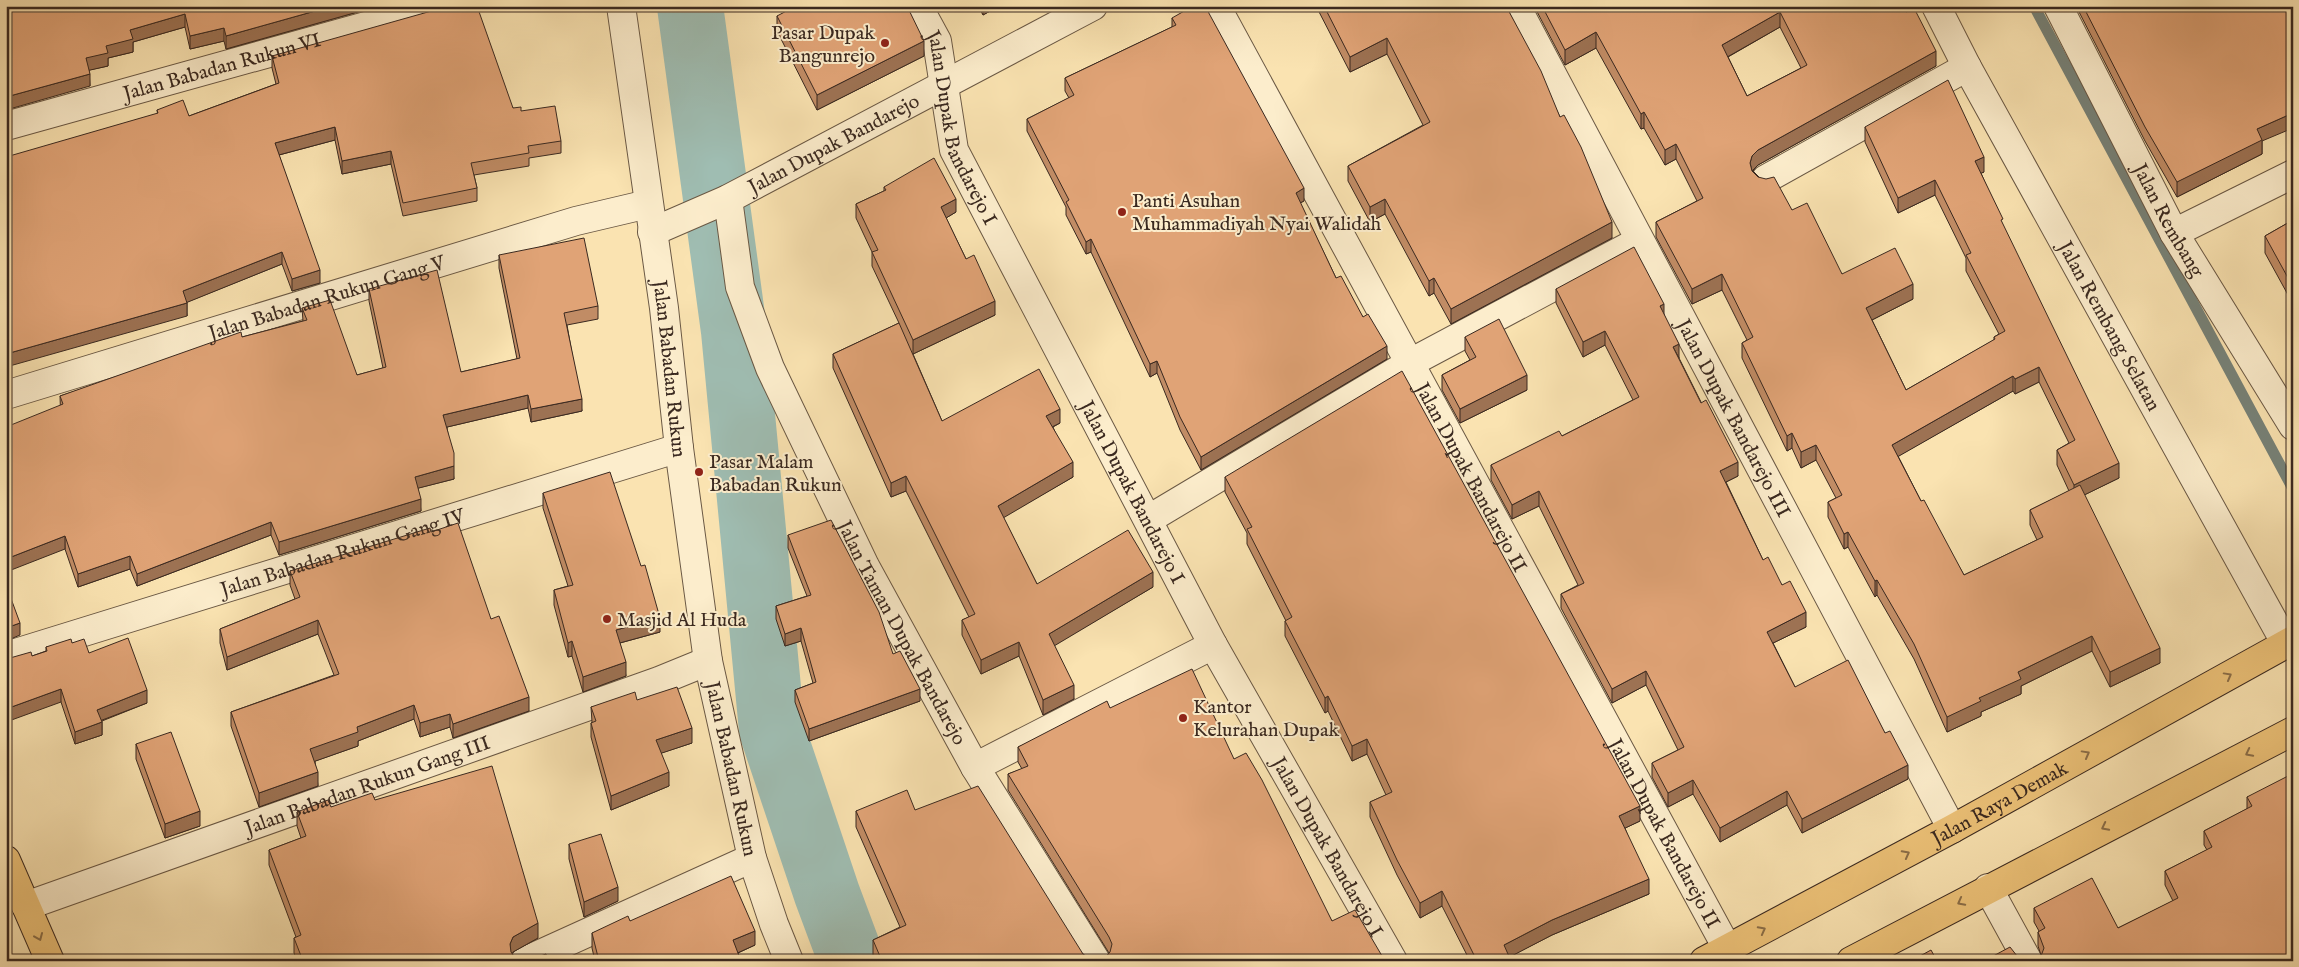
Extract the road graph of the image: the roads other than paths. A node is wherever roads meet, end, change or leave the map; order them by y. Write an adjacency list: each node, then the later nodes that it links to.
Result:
1 (438, 6): 11 (street, Jalan Babadan Rukun VI)
2 (620, 6): 15 (street, Jalan Babadan Rukun)
3 (918, 6): 10 (street, Jalan Dupak Bandarejo I)
4 (1093, 6): 10 (street, Jalan Dupak Bandarejo)
5 (1216, 6): 19 (street, Jalan Dupak Bandarejo II)
6 (1516, 6): 18 (street, Jalan Dupak Bandarejo III)
7 (1936, 6): 9 (street, Jalan Rembang Selatan)
8 (2058, 6): 17 (street, Jalan Rembang)
9 (1967, 66): 13 (street); 24 (street, Jalan Rembang Selatan)
10 (943, 87): 14 (street, Jalan Dupak Bandarejo); 23 (street, Jalan Dupak Bandarejo I)
11 (6, 126)
12 (2293, 174): 17 (street)
13 (1766, 179)
14 (723, 201): 16 (street, Jalan Dupak Bandarejo); 29 (street, Jalan Taman Dupak Bandarejo)
15 (648, 204): 16 (street, Jalan Babadan Rukun); 20 (street, Jalan Babadan Rukun Gang V)
16 (660, 229): 22 (street, Jalan Babadan Rukun)
17 (2174, 233): 21 (street, Jalan Rembang)
18 (1639, 242): 19 (street); 30 (street, Jalan Dupak Bandarejo III)
19 (1410, 363): 23 (street); 35 (street, Jalan Dupak Bandarejo II)
20 (6, 395)
21 (2293, 426)
22 (679, 448): 26 (street, Jalan Babadan Rukun Gang IV); 27 (street, Jalan Babadan Rukun)
23 (1149, 520): 25 (street, Jalan Dupak Bandarejo I)
24 (2289, 642): 30 (main road, Jalan Raya Demak, one-way to 24)
25 (1213, 644): 29 (street); 40 (street, Jalan Dupak Bandarejo I)
26 (6, 656)
27 (708, 662): 31 (street, Jalan Babadan Rukun); 34 (street, Jalan Babadan Rukun Gang III)
28 (2293, 731): 33 (main road, one-way to 33)
29 (975, 767): 39 (street, Jalan Taman Dupak Bandarejo)
30 (1952, 829): 35 (main road, Jalan Raya Demak, one-way to 30)
31 (752, 858): 37 (street); 38 (street, Jalan Babadan Rukun)
32 (6, 860): 34 (main road)
33 (1988, 888): 42 (main road, one-way to 42); 43 (street)
34 (26, 906): 36 (main road, one-way to 36)
35 (1727, 948): 41 (main road, Jalan Raya Demak)
36 (50, 961)
37 (525, 961)
38 (789, 961)
39 (1096, 961)
40 (1393, 961)
41 (1704, 961)
42 (1851, 961)
43 (2028, 961)

